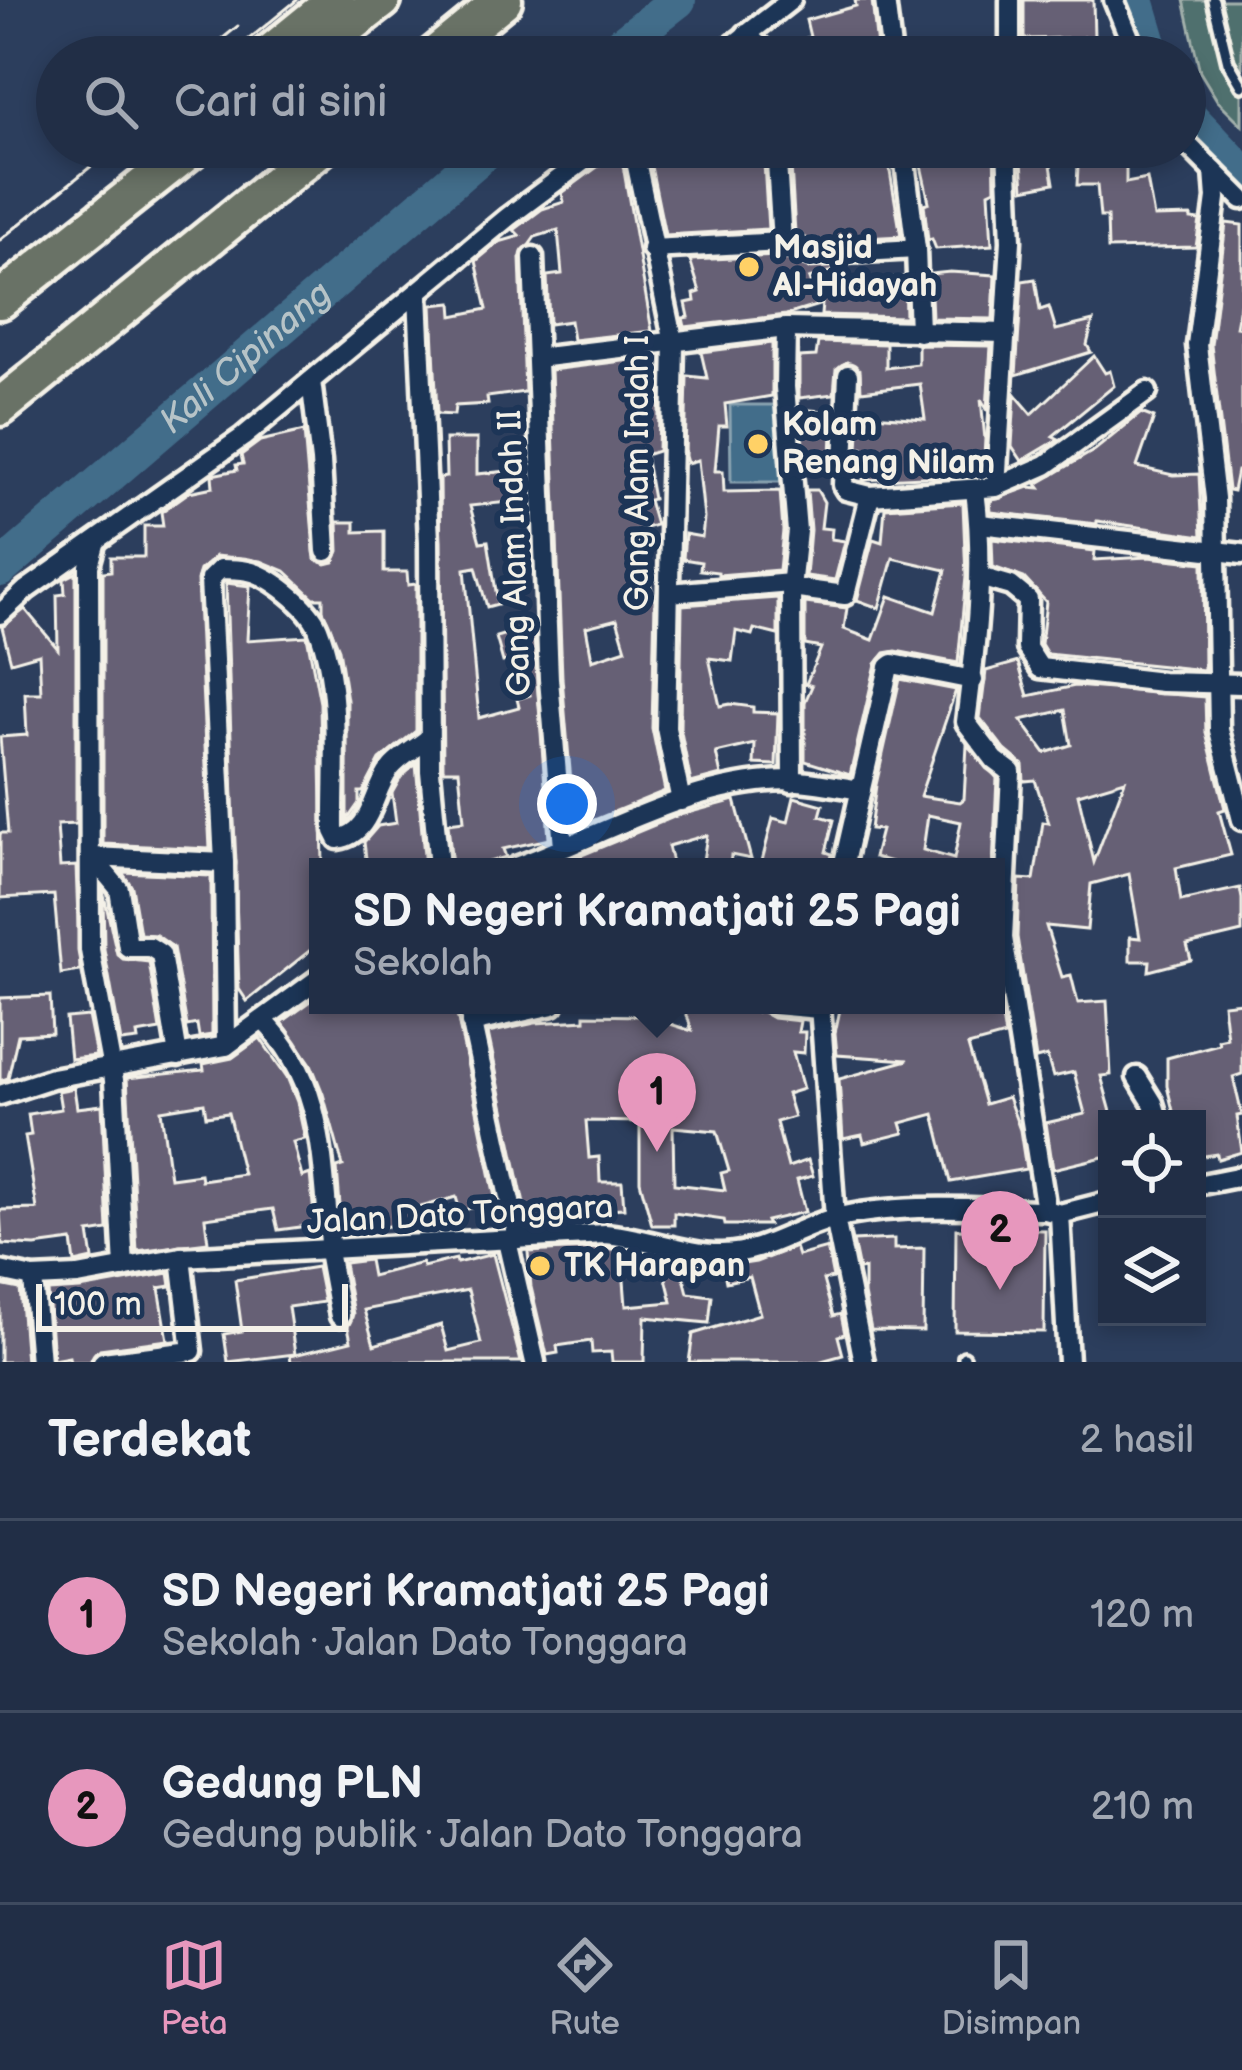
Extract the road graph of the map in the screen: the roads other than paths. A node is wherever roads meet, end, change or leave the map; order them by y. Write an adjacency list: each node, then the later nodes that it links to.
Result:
1 (335, 0): 11 (highway)
2 (382, 0): 12 (highway)
3 (503, 0): 13 (highway)
4 (791, 0): 10 (street)
5 (885, 0): 6 (street); 16 (street)
6 (896, 0)
7 (1010, 0): 17 (street)
8 (1114, 0): 18 (street)
9 (1213, 0): 19 (lane)
10 (746, 34): 14 (street); 15 (street)
11 (291, 36)
12 (335, 36)
13 (459, 36)
14 (744, 36)
15 (748, 36)
16 (889, 36)
17 (1010, 36)
18 (1129, 36)
19 (1242, 86)
20 (1206, 163): 29 (street)
21 (141, 168): 31 (highway)
22 (166, 168): 31 (highway)
23 (296, 168): 46 (highway)
24 (570, 168): 36 (street)
25 (637, 168): 33 (street, Gang Alam Indah I)
26 (777, 168): 32 (street)
27 (906, 168): 34 (street)
28 (1008, 168): 40 (street)
29 (1214, 171): 30 (street); 52 (street)
30 (1242, 199)
31 (73, 241): 37 (highway)
32 (782, 242): 33 (street); 34 (street)
33 (652, 249): 41 (street, Gang Alam Indah I)
34 (916, 249): 39 (street)
35 (533, 257): 42 (street, Gang Alam Indah II)
36 (418, 294): 44 (street); 61 (street)
37 (0, 300)
38 (786, 328): 39 (street); 41 (street); 55 (street)
39 (919, 332): 40 (street)
40 (1006, 333): 47 (street)
41 (674, 343): 42 (street); 56 (street, Gang Alam Indah I)
42 (537, 358): 66 (street, Gang Alam Indah II)
43 (848, 375): 48 (street)
44 (311, 382): 50 (street); 51 (street)
45 (1148, 392): 47 (street)
46 (0, 407)
47 (986, 488): 48 (street); 49 (street)
48 (870, 496): 55 (street)
49 (980, 524): 52 (street); 54 (street)
50 (94, 544): 57 (street); 67 (street)
51 (326, 551)
52 (1218, 552): 53 (street); 59 (street)
53 (1242, 554)
54 (980, 578): 58 (street); 59 (street)
55 (791, 585): 56 (street); 62 (street)
56 (668, 592): 64 (street, Gang Alam Indah I)
57 (0, 614)
58 (973, 680): 63 (street); 72 (street)
59 (1218, 683): 60 (street); 65 (street)
60 (1242, 684)
61 (429, 738): 68 (street); 71 (street)
62 (792, 782): 63 (street); 64 (street)
63 (861, 790): 70 (street)
64 (681, 801): 66 (street)
65 (1242, 820)
66 (563, 847): 69 (street)
67 (92, 857): 71 (street); 79 (street); 80 (street)
68 (439, 858)
69 (546, 858)
70 (845, 858)
71 (224, 863): 78 (street)
72 (1005, 896)
73 (1005, 949): 87 (street)
74 (309, 986): 77 (street)
75 (469, 1014): 89 (street)
76 (820, 1014): 88 (street)
77 (263, 1020): 78 (street); 90 (street)
78 (226, 1046): 79 (street)
79 (178, 1057): 80 (street)
80 (112, 1068): 82 (street); 92 (street)
81 (1137, 1077): 83 (street)
82 (1, 1093)
83 (1155, 1110)
84 (1242, 1176): 85 (street)
85 (1206, 1183)
86 (1098, 1204): 87 (street, Jalan Dato Tonggara)
87 (1053, 1212): 88 (street, Jalan Dato Tonggara); 100 (street)
88 (835, 1218): 89 (street, Jalan Dato Tonggara); 99 (street)
89 (513, 1240): 90 (street, Jalan Dato Tonggara); 98 (street)
90 (330, 1251): 91 (street, Jalan Dato Tonggara); 95 (street)
91 (181, 1257): 92 (street, Jalan Dato Tonggara); 97 (street)
92 (124, 1268): 94 (street, Jalan Dato Tonggara)
93 (0, 1271): 94 (street, Jalan Dato Tonggara)
94 (33, 1278): 96 (street)
95 (340, 1316)
96 (40, 1362)
97 (103, 1362)
98 (535, 1362)
99 (865, 1362)
100 (1068, 1362)

